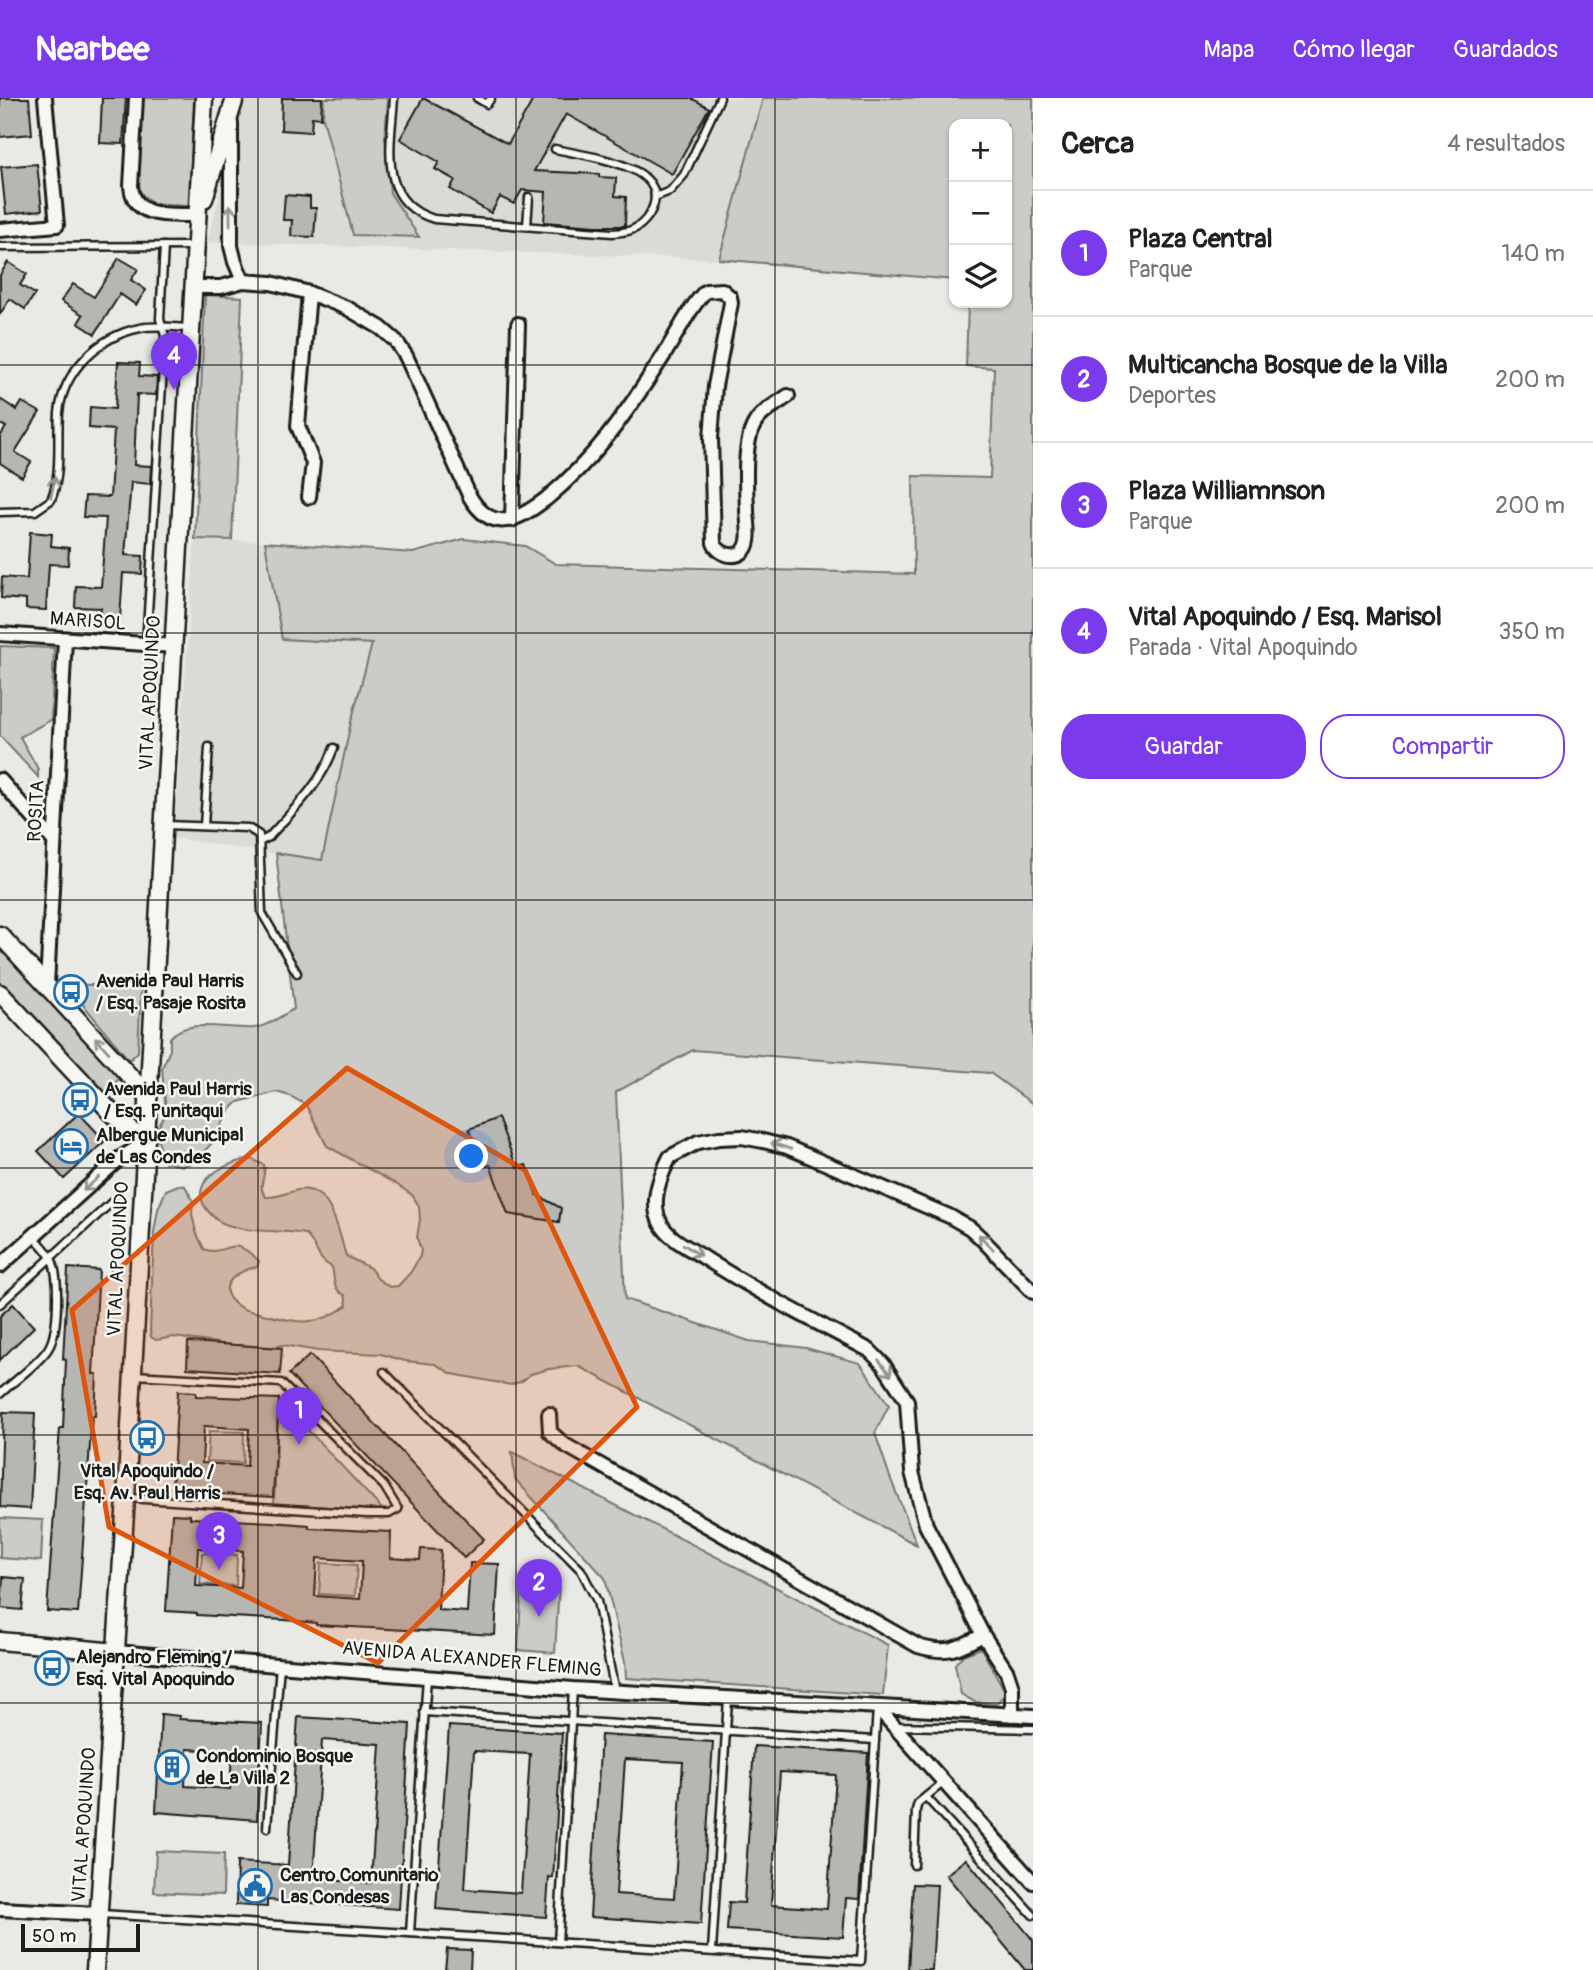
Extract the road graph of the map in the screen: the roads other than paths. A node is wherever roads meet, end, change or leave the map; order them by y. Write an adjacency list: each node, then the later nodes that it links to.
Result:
1 (46, 98): 14 (street)
2 (136, 98): 12 (street)
3 (204, 98): 12 (street, VITAL APOQUINDO)
4 (394, 98): 13 (lane)
5 (477, 98): 6 (lane)
6 (491, 98)
7 (720, 98): 11 (lane)
8 (233, 106): 12 (street, VITAL APOQUINDO); 18 (street, one-way to 8)
9 (555, 149): 11 (lane)
10 (529, 197): 13 (lane)
11 (655, 197): 13 (lane)
12 (199, 215): 16 (street, VITAL APOQUINDO)
13 (527, 226)
14 (0, 230)
15 (164, 246): 16 (lane); 17 (lane); 22 (lane)
16 (197, 246): 19 (street, VITAL APOQUINDO)
17 (0, 247)
18 (243, 281): 19 (street); 20 (street)
19 (195, 287): 23 (street, VITAL APOQUINDO)
20 (309, 293): 25 (street); 27 (street)
21 (518, 324): 27 (street)
22 (162, 326): 23 (lane); 26 (lane, one-way to 22); 30 (lane)
23 (192, 328): 31 (street, VITAL APOQUINDO)
24 (788, 396): 27 (street)
25 (309, 497)
26 (0, 512)
27 (512, 520)
28 (0, 634): 29 (street, MARISOL)
29 (65, 639): 30 (street, MARISOL); 37 (street, ROSITA)
30 (146, 645): 31 (street, MARISOL)
31 (174, 646): 35 (street, VITAL APOQUINDO)
32 (209, 747): 36 (lane)
33 (334, 748): 38 (lane)
34 (0, 780): 37 (street)
35 (164, 825): 36 (lane); 43 (street, VITAL APOQUINDO)
36 (204, 826): 38 (lane)
37 (53, 840): 41 (street, ROSITA)
38 (261, 841): 40 (lane)
39 (0, 935): 41 (street)
40 (297, 973)
41 (47, 985): 43 (street, one-way to 41)
42 (0, 993): 44 (street)
43 (148, 1096): 44 (street, VITAL APOQUINDO)
44 (145, 1143): 46 (street, one-way to 46); 52 (street, VITAL APOQUINDO)
45 (113, 1201): 47 (lane)
46 (33, 1235): 47 (lane); 48 (street)
47 (51, 1257): 50 (lane); 53 (lane)
48 (0, 1266)
49 (1033, 1292): 56 (street, one-way to 56)
50 (0, 1304)
51 (384, 1372): 62 (lane)
52 (133, 1375): 55 (street, VITAL APOQUINDO); 55 (lane)
53 (0, 1394)
54 (549, 1414): 56 (street)
55 (126, 1497): 58 (street, VITAL APOQUINDO)
56 (983, 1635): 66 (street)
57 (0, 1642): 58 (street, AVENIDA ALEXANDER FLEMING)
58 (116, 1652): 59 (street, AVENIDA ALEXANDER FLEMING); 79 (street, VITAL APOQUINDO)
59 (280, 1665): 60 (street, AVENIDA ALEXANDER FLEMING); 75 (lane)
60 (427, 1677): 61 (street, AVENIDA ALEXANDER FLEMING); 65 (lane)
61 (573, 1689): 62 (street, AVENIDA ALEXANDER FLEMING); 68 (lane)
62 (615, 1692): 63 (street, AVENIDA ALEXANDER FLEMING)
63 (728, 1699): 64 (street, AVENIDA ALEXANDER FLEMING); 71 (lane)
64 (877, 1707): 66 (street, AVENIDA ALEXANDER FLEMING); 69 (street); 72 (lane)
65 (424, 1712): 68 (lane); 81 (lane)
66 (1012, 1715): 67 (street, AVENIDA ALEXANDER FLEMING)
67 (1033, 1716)
68 (571, 1721): 71 (lane); 82 (lane)
69 (894, 1726): 70 (lane); 73 (street)
70 (1033, 1729)
71 (726, 1731): 72 (lane); 83 (lane)
72 (875, 1740): 83 (lane)
73 (944, 1782): 74 (lane); 77 (street)
74 (926, 1797): 76 (lane); 80 (lane)
75 (267, 1828)
76 (914, 1865)
77 (1033, 1882)
78 (0, 1909): 79 (street)
79 (99, 1914): 81 (lane); 84 (street, VITAL APOQUINDO)
80 (1033, 1914)
81 (410, 1933): 82 (lane)
82 (558, 1942): 83 (lane)
83 (712, 1951)
84 (95, 1970)

